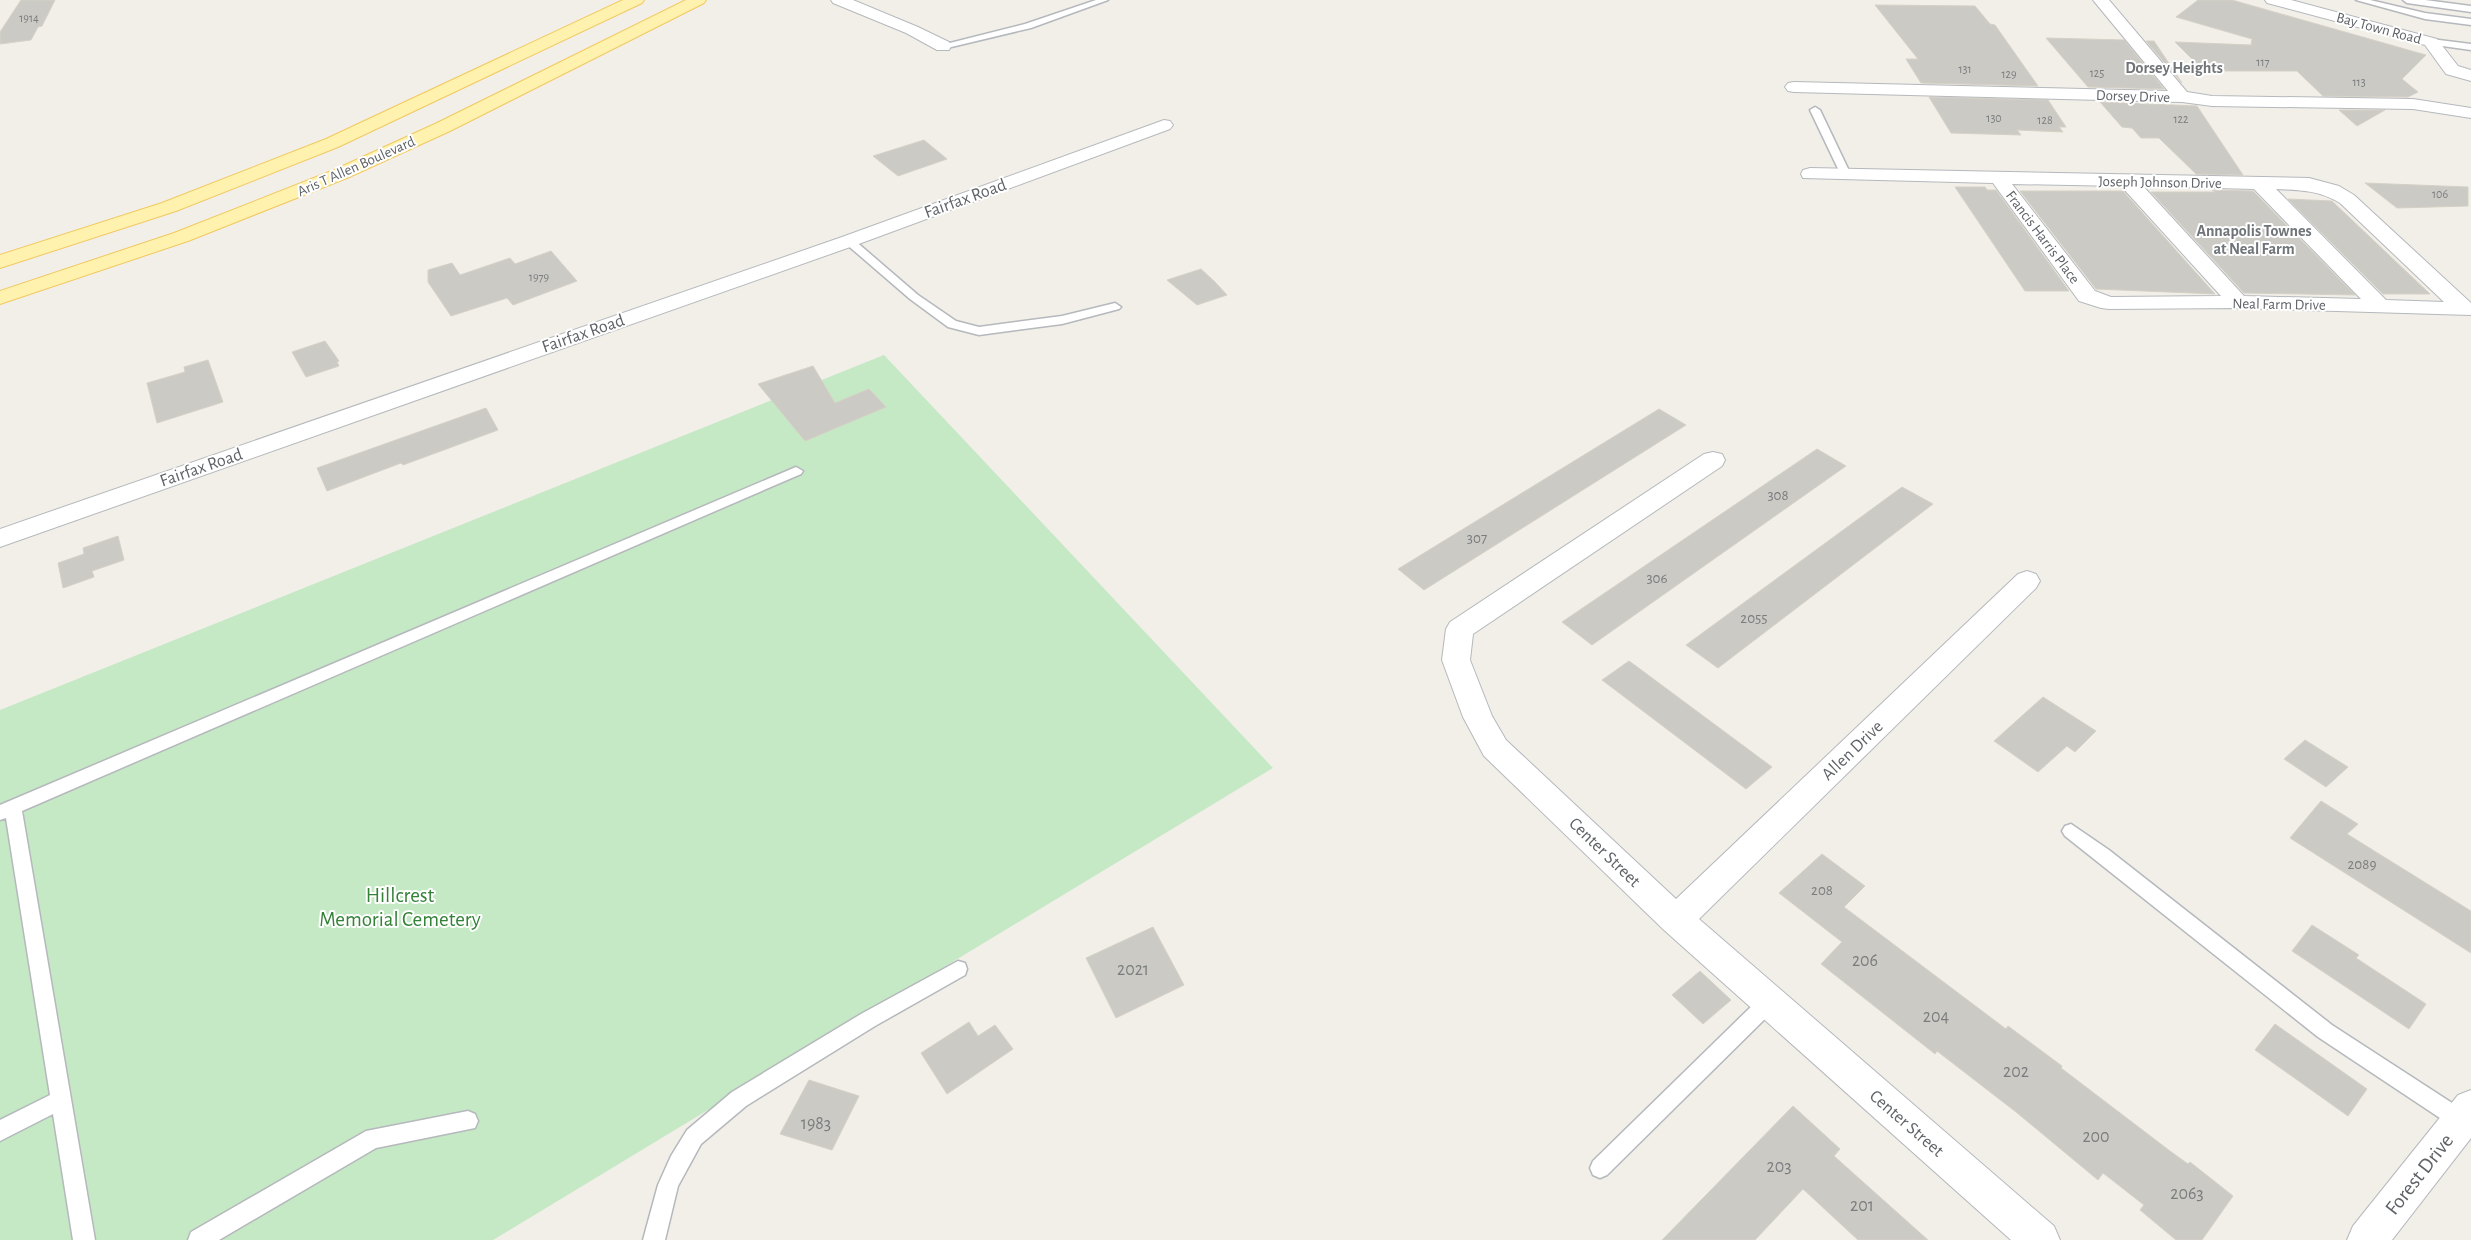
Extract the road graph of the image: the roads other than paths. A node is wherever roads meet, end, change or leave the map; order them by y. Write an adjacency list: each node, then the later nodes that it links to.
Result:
1 (636, 0): 26 (main road, Aris T Allen Boulevard)
2 (698, 0): 28 (main road, Aris T Allen Boulevard)
3 (839, 0): 12 (street)
4 (1104, 0): 12 (lane)
5 (2101, 0): 16 (street)
6 (2273, 0): 11 (street, Bay Town Road)
7 (2360, 0): 10 (lane)
8 (2407, 0): 9 (lane)
9 (2471, 9)
10 (2471, 22)
11 (2431, 42): 13 (lane); 14 (street, Bay Town Road)
12 (943, 46)
13 (2471, 47)
14 (2471, 76)
15 (1794, 87): 16 (street, Dorsey Drive)
16 (2182, 98): 18 (street, Dorsey Drive)
17 (1815, 110): 21 (lane)
18 (2471, 112)
19 (1164, 125): 25 (street, Fairfax Road)
20 (1810, 174): 21 (street, Joseph Johnson Drive)
21 (1846, 175): 22 (street, Joseph Johnson Drive)
22 (1999, 179): 23 (street, Joseph Johnson Drive); 27 (street, Francis Harris Place)
23 (2128, 182): 24 (street, Joseph Johnson Drive); 29 (street)
24 (2259, 183): 31 (street); 32 (street, Joseph Johnson Drive)
25 (849, 240): 30 (lane); 35 (street, Fairfax Road)
26 (0, 262)
27 (2088, 296): 29 (street, Neal Farm Drive)
28 (0, 298)
29 (2238, 302): 31 (street, Neal Farm Drive)
30 (1115, 307)
31 (2382, 308): 32 (street, Neal Farm Drive)
32 (2468, 309)
33 (1713, 460): 39 (street, Center Street)
34 (796, 471): 37 (lane)
35 (0, 538)
36 (2027, 581): 39 (street, Allen Drive)
37 (6, 810): 42 (lane)
38 (2071, 831): 43 (lane)
39 (1676, 920): 41 (street, Center Street)
40 (958, 969): 49 (lane)
41 (1769, 1002): 46 (lane); 50 (street, Center Street)
42 (61, 1100): 45 (lane); 47 (lane)
43 (2466, 1114): 51 (street, Forest Drive)
44 (468, 1121): 48 (lane)
45 (0, 1131)
46 (1600, 1168)
47 (84, 1240)
48 (199, 1240)
49 (654, 1240)
50 (2040, 1240)
51 (2367, 1240)

